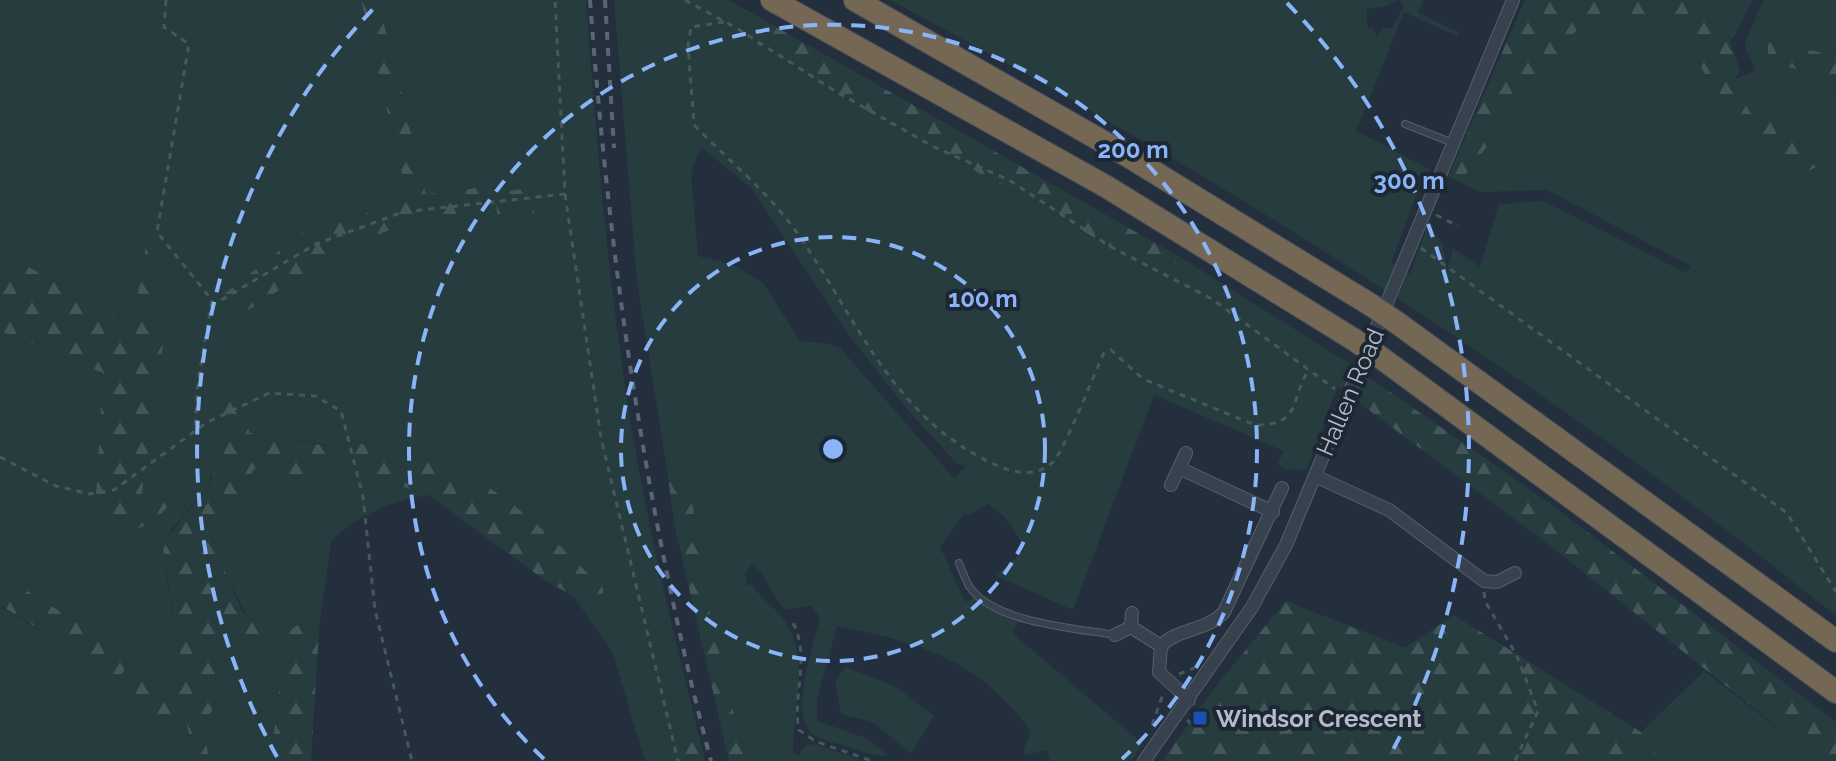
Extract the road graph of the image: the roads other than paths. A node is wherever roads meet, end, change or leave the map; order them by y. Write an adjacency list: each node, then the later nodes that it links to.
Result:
1 (772, 0): 17 (highway, bridge)
2 (855, 0): 15 (highway, bridge)
3 (1513, 0): 5 (street, Hallen Road)
4 (1405, 124): 5 (lane)
5 (1453, 143): 8 (street, Hallen Road)
6 (1186, 453): 7 (street)
7 (1179, 468): 9 (street); 11 (street)
8 (1315, 476): 13 (street); 18 (street, Hallen Road)
9 (1171, 485)
10 (1282, 488): 11 (street)
11 (1273, 512): 16 (street)
12 (959, 563): 14 (lane)
13 (1515, 573)
14 (1115, 635): 16 (street)
15 (1836, 641)
16 (1161, 646): 18 (street)
17 (1836, 692)
18 (1189, 700): 19 (street, Hallen Road)
19 (1144, 761)

